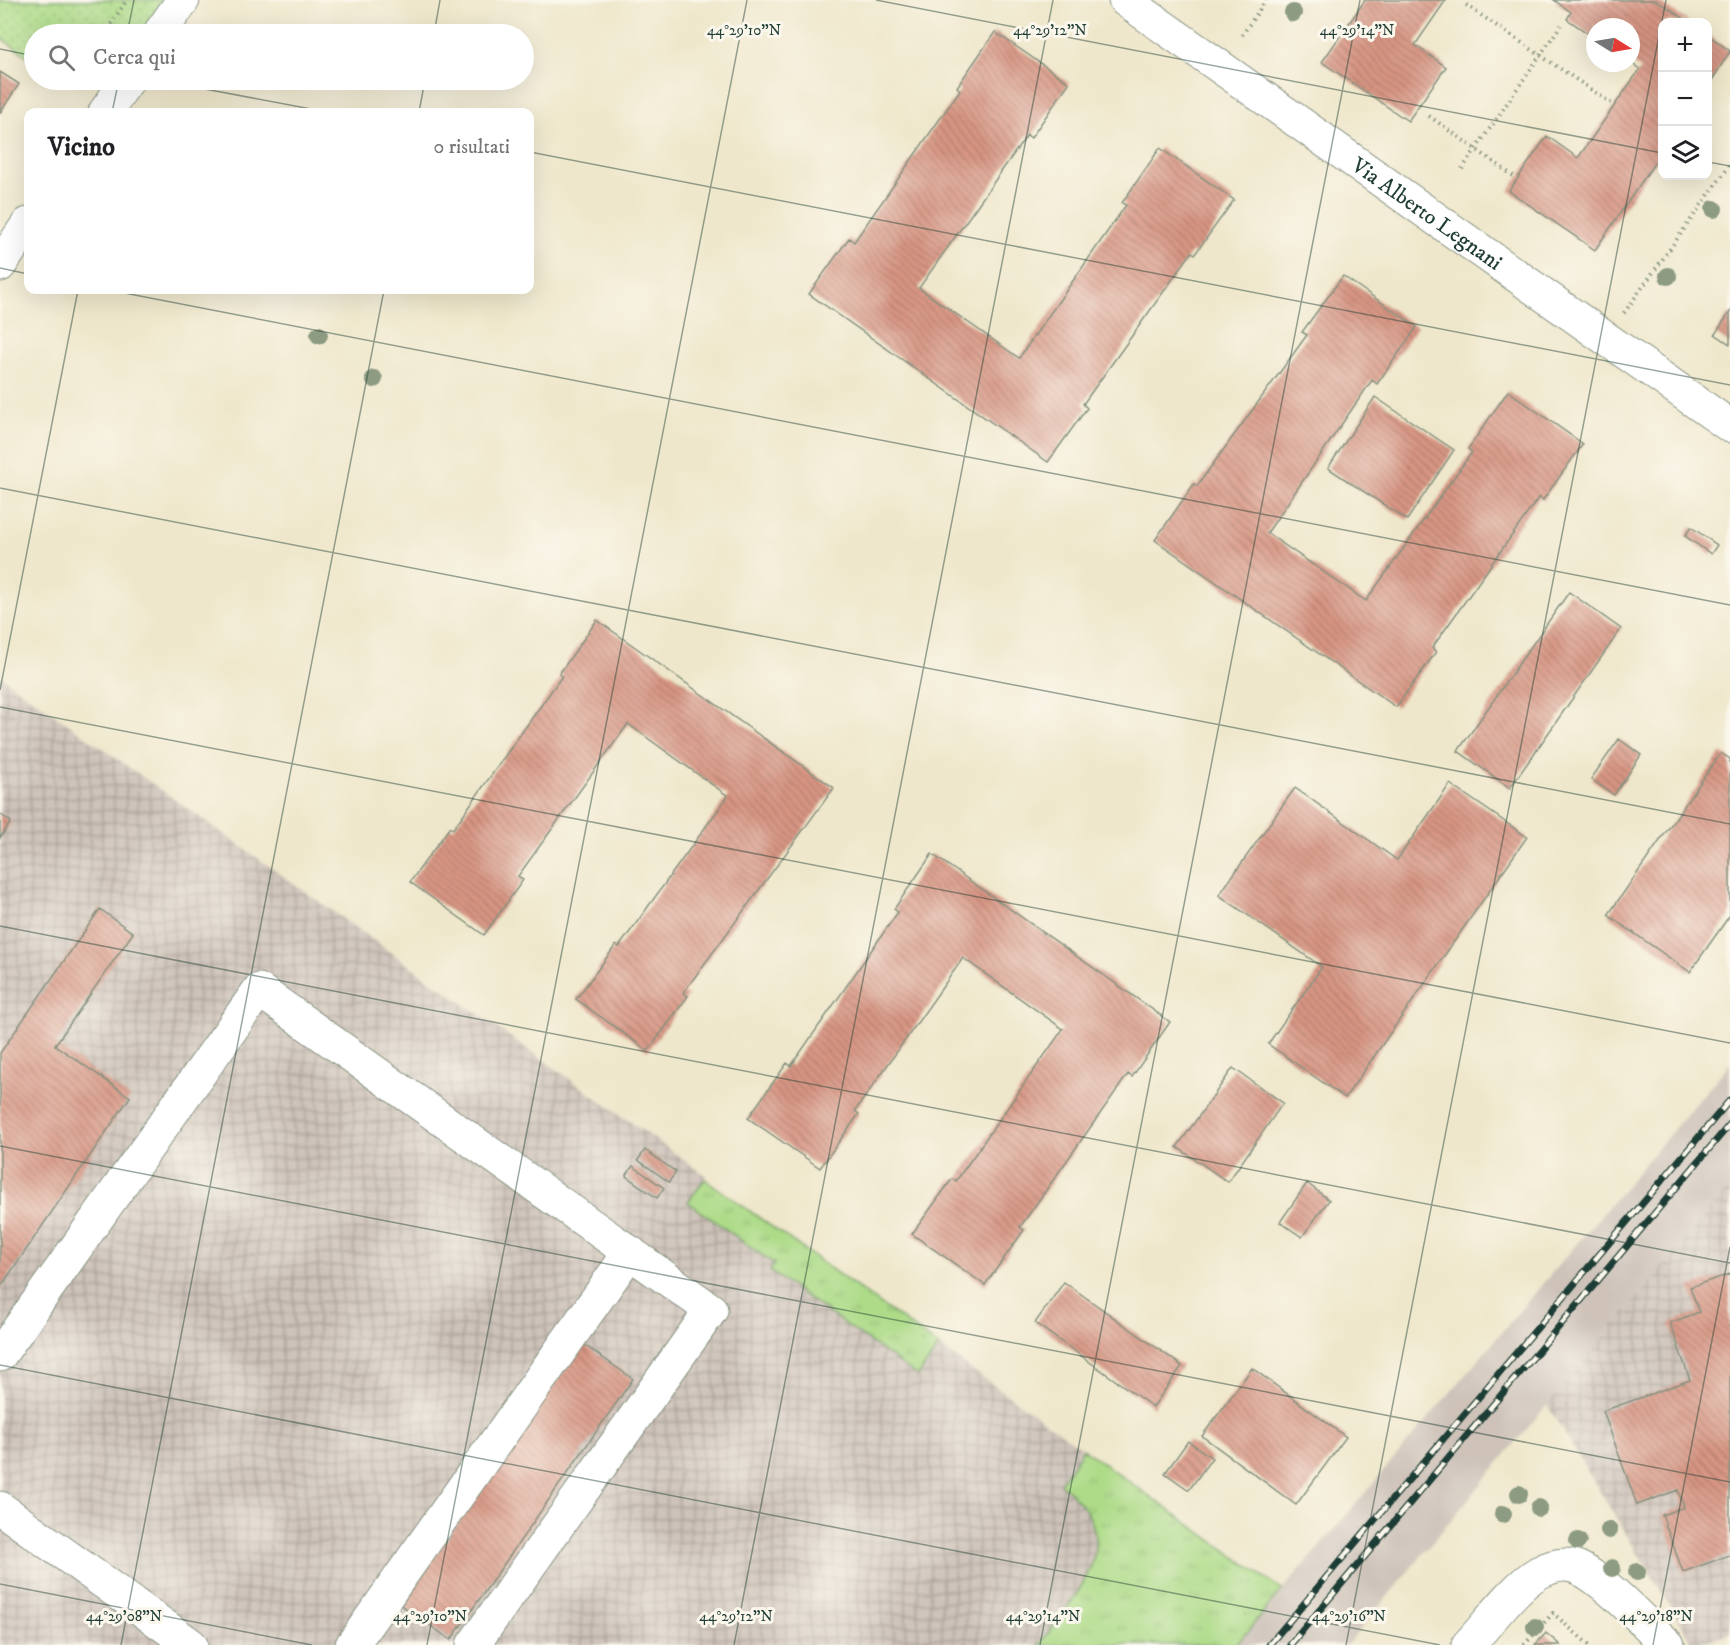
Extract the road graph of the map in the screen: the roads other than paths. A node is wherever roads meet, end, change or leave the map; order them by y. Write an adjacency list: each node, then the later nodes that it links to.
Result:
1 (183, 0): 3 (street)
2 (1125, 0): 8 (street, Via Alberto Legnani)
3 (166, 24)
4 (121, 90): 5 (street)
5 (108, 108)
6 (24, 230): 7 (street)
7 (0, 265)
8 (1730, 426)
9 (630, 1252): 10 (street); 13 (street); 14 (street)
10 (0, 1355)
11 (0, 1508): 12 (street)
12 (191, 1645)
13 (352, 1645)
14 (473, 1645)
15 (1468, 1645): 16 (street)
16 (1668, 1645)

